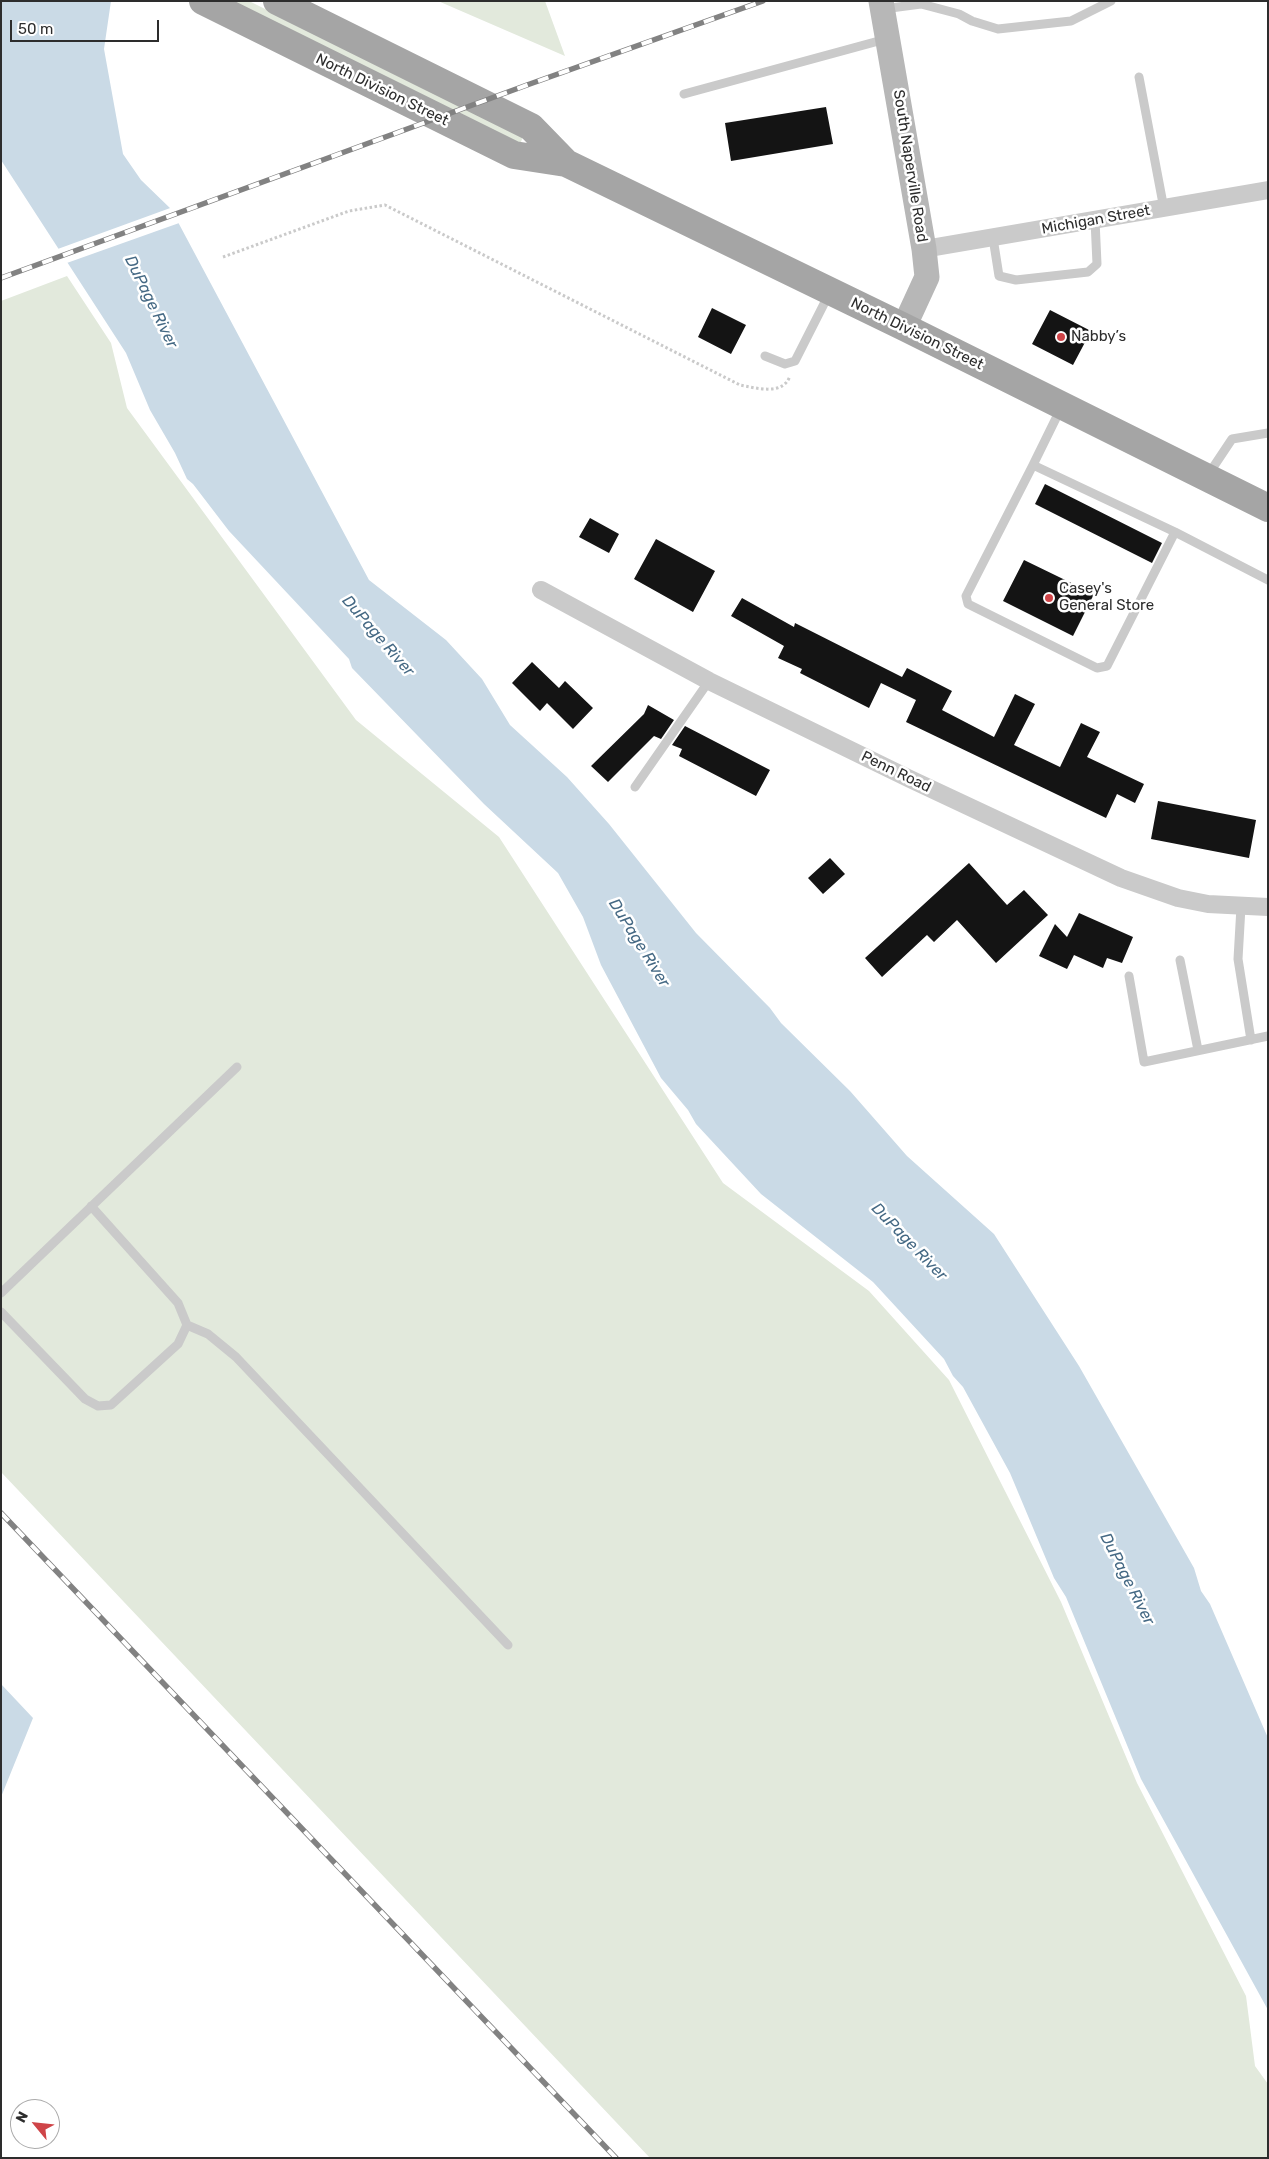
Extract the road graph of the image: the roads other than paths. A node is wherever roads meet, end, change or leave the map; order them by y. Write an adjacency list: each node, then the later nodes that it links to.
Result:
1 (203, 1): 8 (main road, North Division Street)
2 (277, 1): 8 (main road, North Division Street)
3 (1111, 1): 4 (lane)
4 (882, 5): 5 (main road, South Naperville Road)
5 (889, 38): 7 (lane); 13 (main road, South Naperville Road)
6 (1140, 77): 10 (lane)
7 (684, 94)
8 (566, 163): 14 (main road, North Division Street)
9 (1268, 190): 10 (street, Michigan Street)
10 (1164, 209): 11 (street, Michigan Street)
11 (1096, 220): 12 (street, Michigan Street); 12 (lane)
12 (993, 238): 13 (street, Michigan Street)
13 (924, 250): 15 (main road, South Naperville Road)
14 (830, 291): 15 (main road, North Division Street); 16 (lane)
15 (904, 327): 17 (main road, North Division Street)
16 (765, 356)
17 (1062, 406): 19 (lane); 20 (main road, North Division Street)
18 (1268, 433): 20 (lane)
19 (1033, 465): 22 (lane); 22 (lane)
20 (1207, 477): 21 (main road, North Division Street)
21 (1268, 508)
22 (1175, 532): 23 (lane)
23 (1268, 580)
24 (541, 590): 25 (street, Penn Road)
25 (709, 681): 26 (lane); 27 (street, Penn Road)
26 (635, 787)
27 (1241, 907): 28 (street, Penn Road); 32 (lane)
28 (1268, 907)
29 (1180, 960): 33 (lane)
30 (1129, 976): 33 (lane)
31 (1268, 1036): 32 (lane)
32 (1251, 1040): 33 (lane)
33 (1198, 1050)
34 (237, 1067): 35 (lane)
35 (91, 1206): 36 (lane); 38 (lane)
36 (1, 1293)
37 (1, 1312): 38 (lane)
38 (187, 1325): 39 (lane)
39 (508, 1645)

